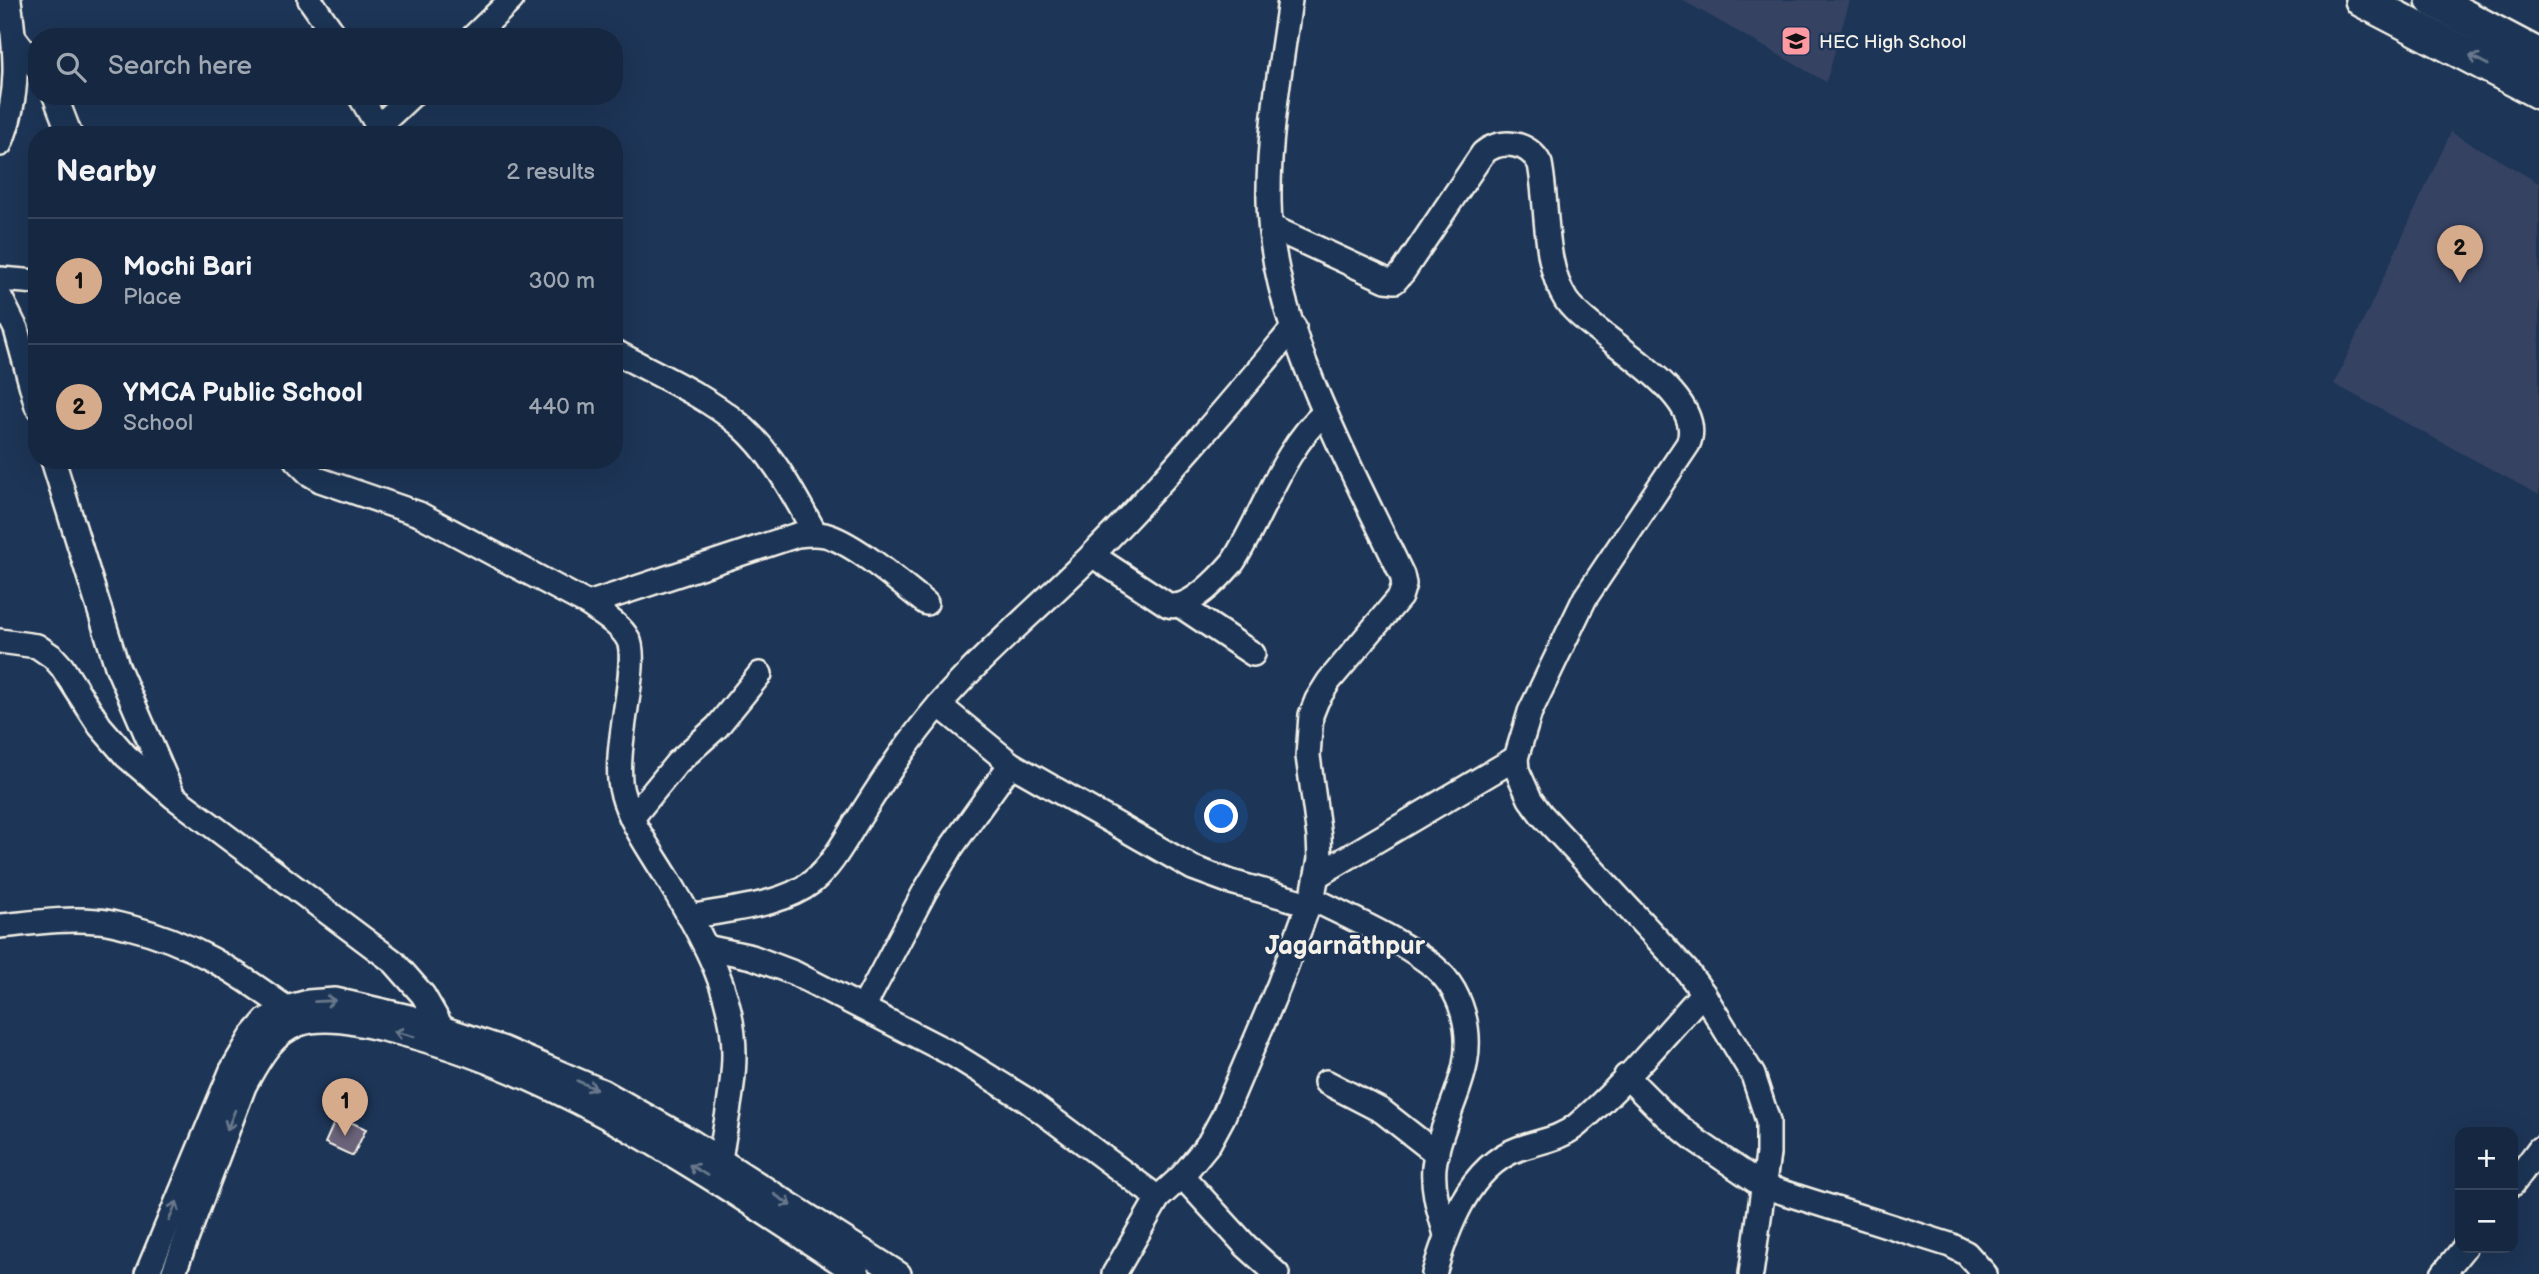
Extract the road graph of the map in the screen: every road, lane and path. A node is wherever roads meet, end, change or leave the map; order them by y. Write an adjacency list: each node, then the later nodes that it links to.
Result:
1 (9, 0): 9 (street)
2 (310, 0): 7 (street)
3 (511, 0): 8 (street)
4 (1290, 0): 20 (street)
5 (2362, 0): 12 (street, one-way to 5)
6 (2433, 0): 10 (street)
7 (330, 28)
8 (482, 28)
9 (7, 35): 11 (street); 19 (street)
10 (2539, 56)
11 (28, 58)
12 (2539, 92)
13 (58, 105): 16 (street)
14 (365, 105): 17 (street)
15 (403, 105): 18 (street)
16 (67, 126)
17 (377, 126)
18 (384, 126)
19 (0, 144)
20 (1271, 227): 24 (street); 39 (street)
21 (0, 278): 22 (street)
22 (28, 281)
23 (0, 297): 26 (street)
24 (1294, 327): 27 (street); 31 (street)
25 (623, 356): 30 (street)
26 (28, 372)
27 (1325, 412): 34 (street); 43 (street)
28 (56, 469): 41 (street)
29 (305, 469): 33 (street)
30 (815, 533): 32 (street); 33 (street)
31 (1092, 555): 34 (street); 38 (street)
32 (926, 603)
33 (588, 604): 42 (street)
34 (1181, 606): 36 (street)
35 (0, 641): 41 (street)
36 (1253, 654)
37 (760, 674): 42 (street)
38 (939, 705): 40 (street); 45 (street)
39 (1516, 758): 43 (street); 48 (street)
40 (1011, 764): 44 (street); 50 (street)
41 (174, 797): 51 (street)
42 (632, 818): 45 (street)
43 (1318, 875): 44 (street)
44 (1310, 901): 55 (street); 57 (street)
45 (690, 917): 47 (street)
46 (0, 926): 49 (street)
47 (706, 947): 50 (street); 56 (street)
48 (1703, 993): 52 (street); 59 (street)
49 (286, 1008): 51 (street, one-way to 51); 63 (street, one-way to 49)
50 (863, 1008): 60 (street)
51 (442, 1028): 56 (street, one-way to 56)
52 (1626, 1076): 59 (street); 61 (street)
53 (1326, 1082): 55 (street)
54 (2539, 1149): 58 (street)
55 (1437, 1154): 61 (street)
56 (720, 1160): 66 (street, one-way to 66)
57 (1182, 1176): 60 (street); 68 (street)
58 (2518, 1177)
59 (1763, 1186): 70 (street); 71 (street)
60 (1158, 1198): 67 (street)
61 (1446, 1235): 69 (street)
62 (2459, 1253): 72 (street)
63 (147, 1274)
64 (173, 1274): 65 (street, one-way to 64)
65 (858, 1274)
66 (899, 1274)
67 (1114, 1274)
68 (1277, 1274)
69 (1434, 1274)
70 (1751, 1274)
71 (1985, 1274)
72 (2443, 1274)

